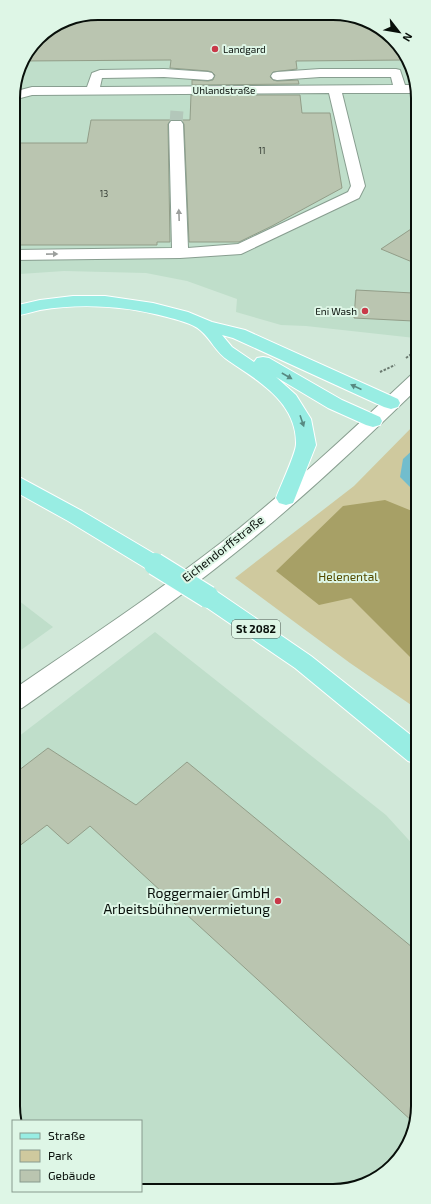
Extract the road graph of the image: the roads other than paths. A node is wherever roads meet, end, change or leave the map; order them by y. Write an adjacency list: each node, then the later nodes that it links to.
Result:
1 (406, 71): 2 (street)
2 (396, 73): 4 (street); 9 (street)
3 (224, 77): 11 (street)
4 (264, 77)
5 (21, 88): 10 (street, Uhlandstraße)
6 (410, 89): 9 (street, Uhlandstraße)
7 (178, 90): 8 (street, Uhlandstraße); 11 (street, Uhlandstraße); 13 (street)
8 (335, 90): 9 (street, Uhlandstraße); 15 (street)
9 (400, 90)
10 (32, 91): 11 (street, Uhlandstraße); 12 (street, Uhlandstraße)
11 (92, 91)
12 (20, 94)
13 (177, 104)
14 (176, 124): 15 (street, one-way to 14)
15 (180, 254): 16 (street, one-way to 15)
16 (20, 255)
17 (20, 310): 18 (main road)
18 (206, 326): 20 (main road, one-way to 18); 21 (main road, one-way to 21); 25 (main road, one-way to 25)
19 (411, 385): 20 (street, Eichendorffstraße)
20 (391, 403): 21 (street, Eichendorffstraße)
21 (373, 421): 25 (street, Eichendorffstraße)
22 (20, 478): 24 (main road)
23 (20, 486): 24 (main road, St 2082)
24 (32, 493): 27 (main road, St 2082, bridge)
25 (286, 498): 26 (street, Eichendorffstraße)
26 (20, 697)
27 (411, 749)

